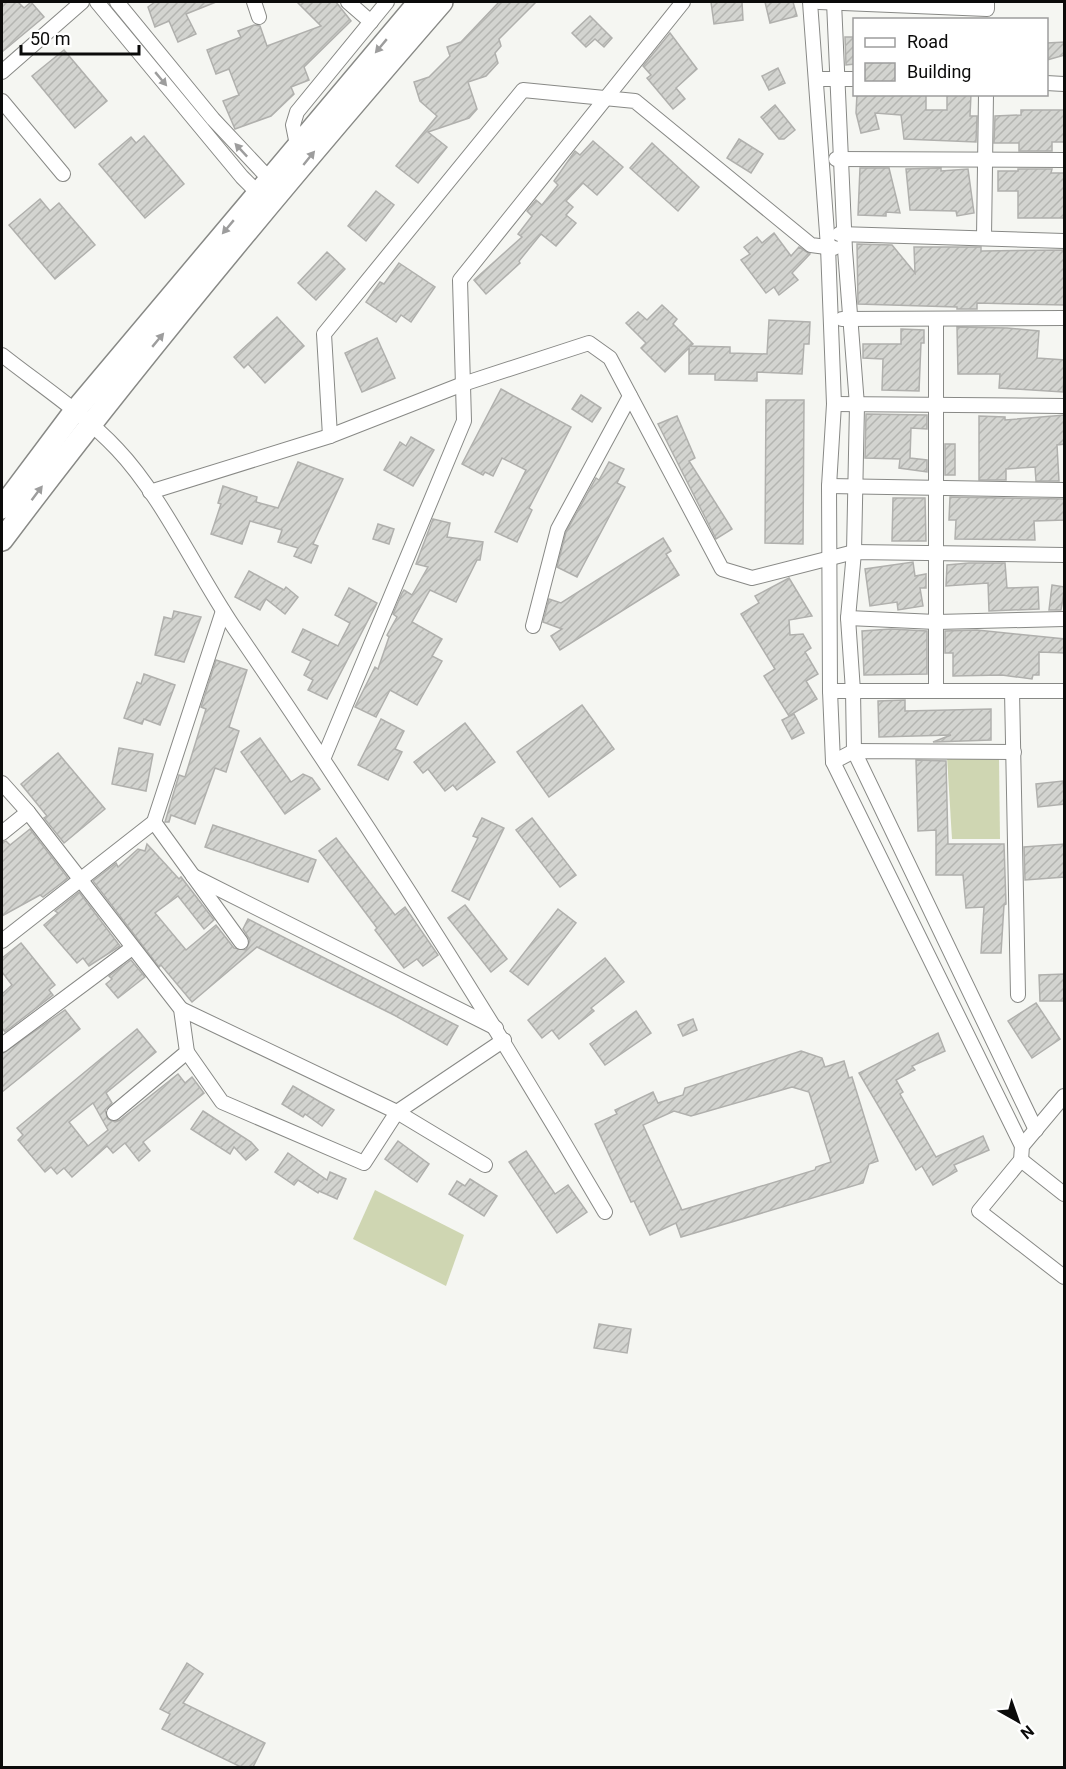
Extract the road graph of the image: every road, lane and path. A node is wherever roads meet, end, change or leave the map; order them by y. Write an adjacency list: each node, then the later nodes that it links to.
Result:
1 (82, 2): 16 (street)
2 (97, 2): 31 (street, one-way to 31)
3 (117, 2): 31 (street, one-way to 3)
4 (254, 2): 14 (street)
5 (348, 2): 15 (street)
6 (387, 2): 15 (street)
7 (419, 2): 25 (main road, one-way to 25)
8 (442, 2): 31 (main road, one-way to 8)
9 (683, 2): 23 (street)
10 (810, 2): 17 (street)
11 (819, 2): 12 (street)
12 (834, 2): 13 (street); 18 (street)
13 (987, 10)
14 (259, 17)
15 (371, 22): 25 (street)
16 (2, 72)
17 (816, 79): 18 (street); 26 (street)
18 (839, 79): 19 (street); 27 (street)
19 (853, 80)
20 (1048, 83): 21 (street)
21 (1065, 84)
22 (986, 96): 28 (street)
23 (608, 98): 34 (street); 42 (street); 49 (street)
24 (2, 100): 30 (street)
25 (297, 145): 31 (main road)
26 (822, 159): 27 (street); 34 (street)
27 (843, 159): 28 (street); 32 (street)
28 (985, 160): 29 (street); 33 (street)
29 (1065, 160)
30 (63, 174)
31 (270, 192): 48 (main road)
32 (846, 234): 33 (street); 34 (street); 36 (street)
33 (984, 237): 35 (street)
34 (828, 241): 36 (street); 38 (street)
35 (1065, 241)
36 (845, 250): 39 (street)
37 (1065, 318): 40 (street)
38 (832, 319): 39 (street); 44 (street)
39 (850, 320): 40 (street); 45 (street)
40 (936, 321): 46 (street)
41 (2, 355): 48 (street)
42 (463, 384): 43 (street); 49 (street); 73 (street)
43 (630, 396): 60 (street); 65 (street)
44 (834, 404): 45 (street); 50 (street)
45 (857, 405): 46 (street); 51 (street)
46 (937, 405): 47 (street); 52 (street)
47 (1065, 406)
48 (81, 418): 54 (street); 55 (main road); 56 (main road, one-way to 48)
49 (330, 436): 54 (street)
50 (829, 486): 51 (street); 60 (street)
51 (855, 487): 52 (street); 57 (street)
52 (937, 488): 53 (street); 58 (street)
53 (1065, 490)
54 (150, 492): 61 (street)
55 (2, 508)
56 (2, 540)
57 (854, 552): 58 (street); 60 (street); 62 (street)
58 (935, 553): 59 (street); 64 (street)
59 (1065, 555)
60 (831, 558): 66 (street)
61 (223, 611): 73 (street); 77 (street)
62 (848, 618): 64 (street); 67 (street)
63 (1065, 619): 64 (street)
64 (936, 622): 68 (street)
65 (533, 626)
66 (830, 691): 67 (street); 74 (street)
67 (853, 691): 68 (street); 71 (street)
68 (936, 691): 69 (street)
69 (1012, 691): 70 (street); 72 (street)
70 (1065, 691)
71 (854, 751): 72 (street); 74 (street); 92 (street)
72 (1014, 752): 84 (street)
73 (324, 758): 86 (street)
74 (833, 762): 93 (street)
75 (2, 783): 76 (street)
76 (28, 812): 78 (street); 80 (street)
77 (154, 822): 79 (street); 80 (street)
78 (2, 833)
79 (193, 876): 82 (street); 86 (street)
80 (80, 880): 81 (street); 83 (street)
81 (2, 941)
82 (242, 942)
83 (132, 948): 85 (street); 87 (street)
84 (1018, 995)
85 (181, 1009): 88 (street); 90 (street)
86 (500, 1034): 90 (street); 97 (street)
87 (2, 1045)
88 (187, 1052): 90 (street); 91 (street)
89 (1063, 1102): 92 (street)
90 (397, 1112): 95 (street)
91 (114, 1113)
92 (1036, 1130): 93 (street)
93 (1022, 1146): 94 (street)
94 (1021, 1160): 96 (street); 98 (street)
95 (486, 1166)
96 (1065, 1194)
97 (605, 1212)
98 (1065, 1277)

